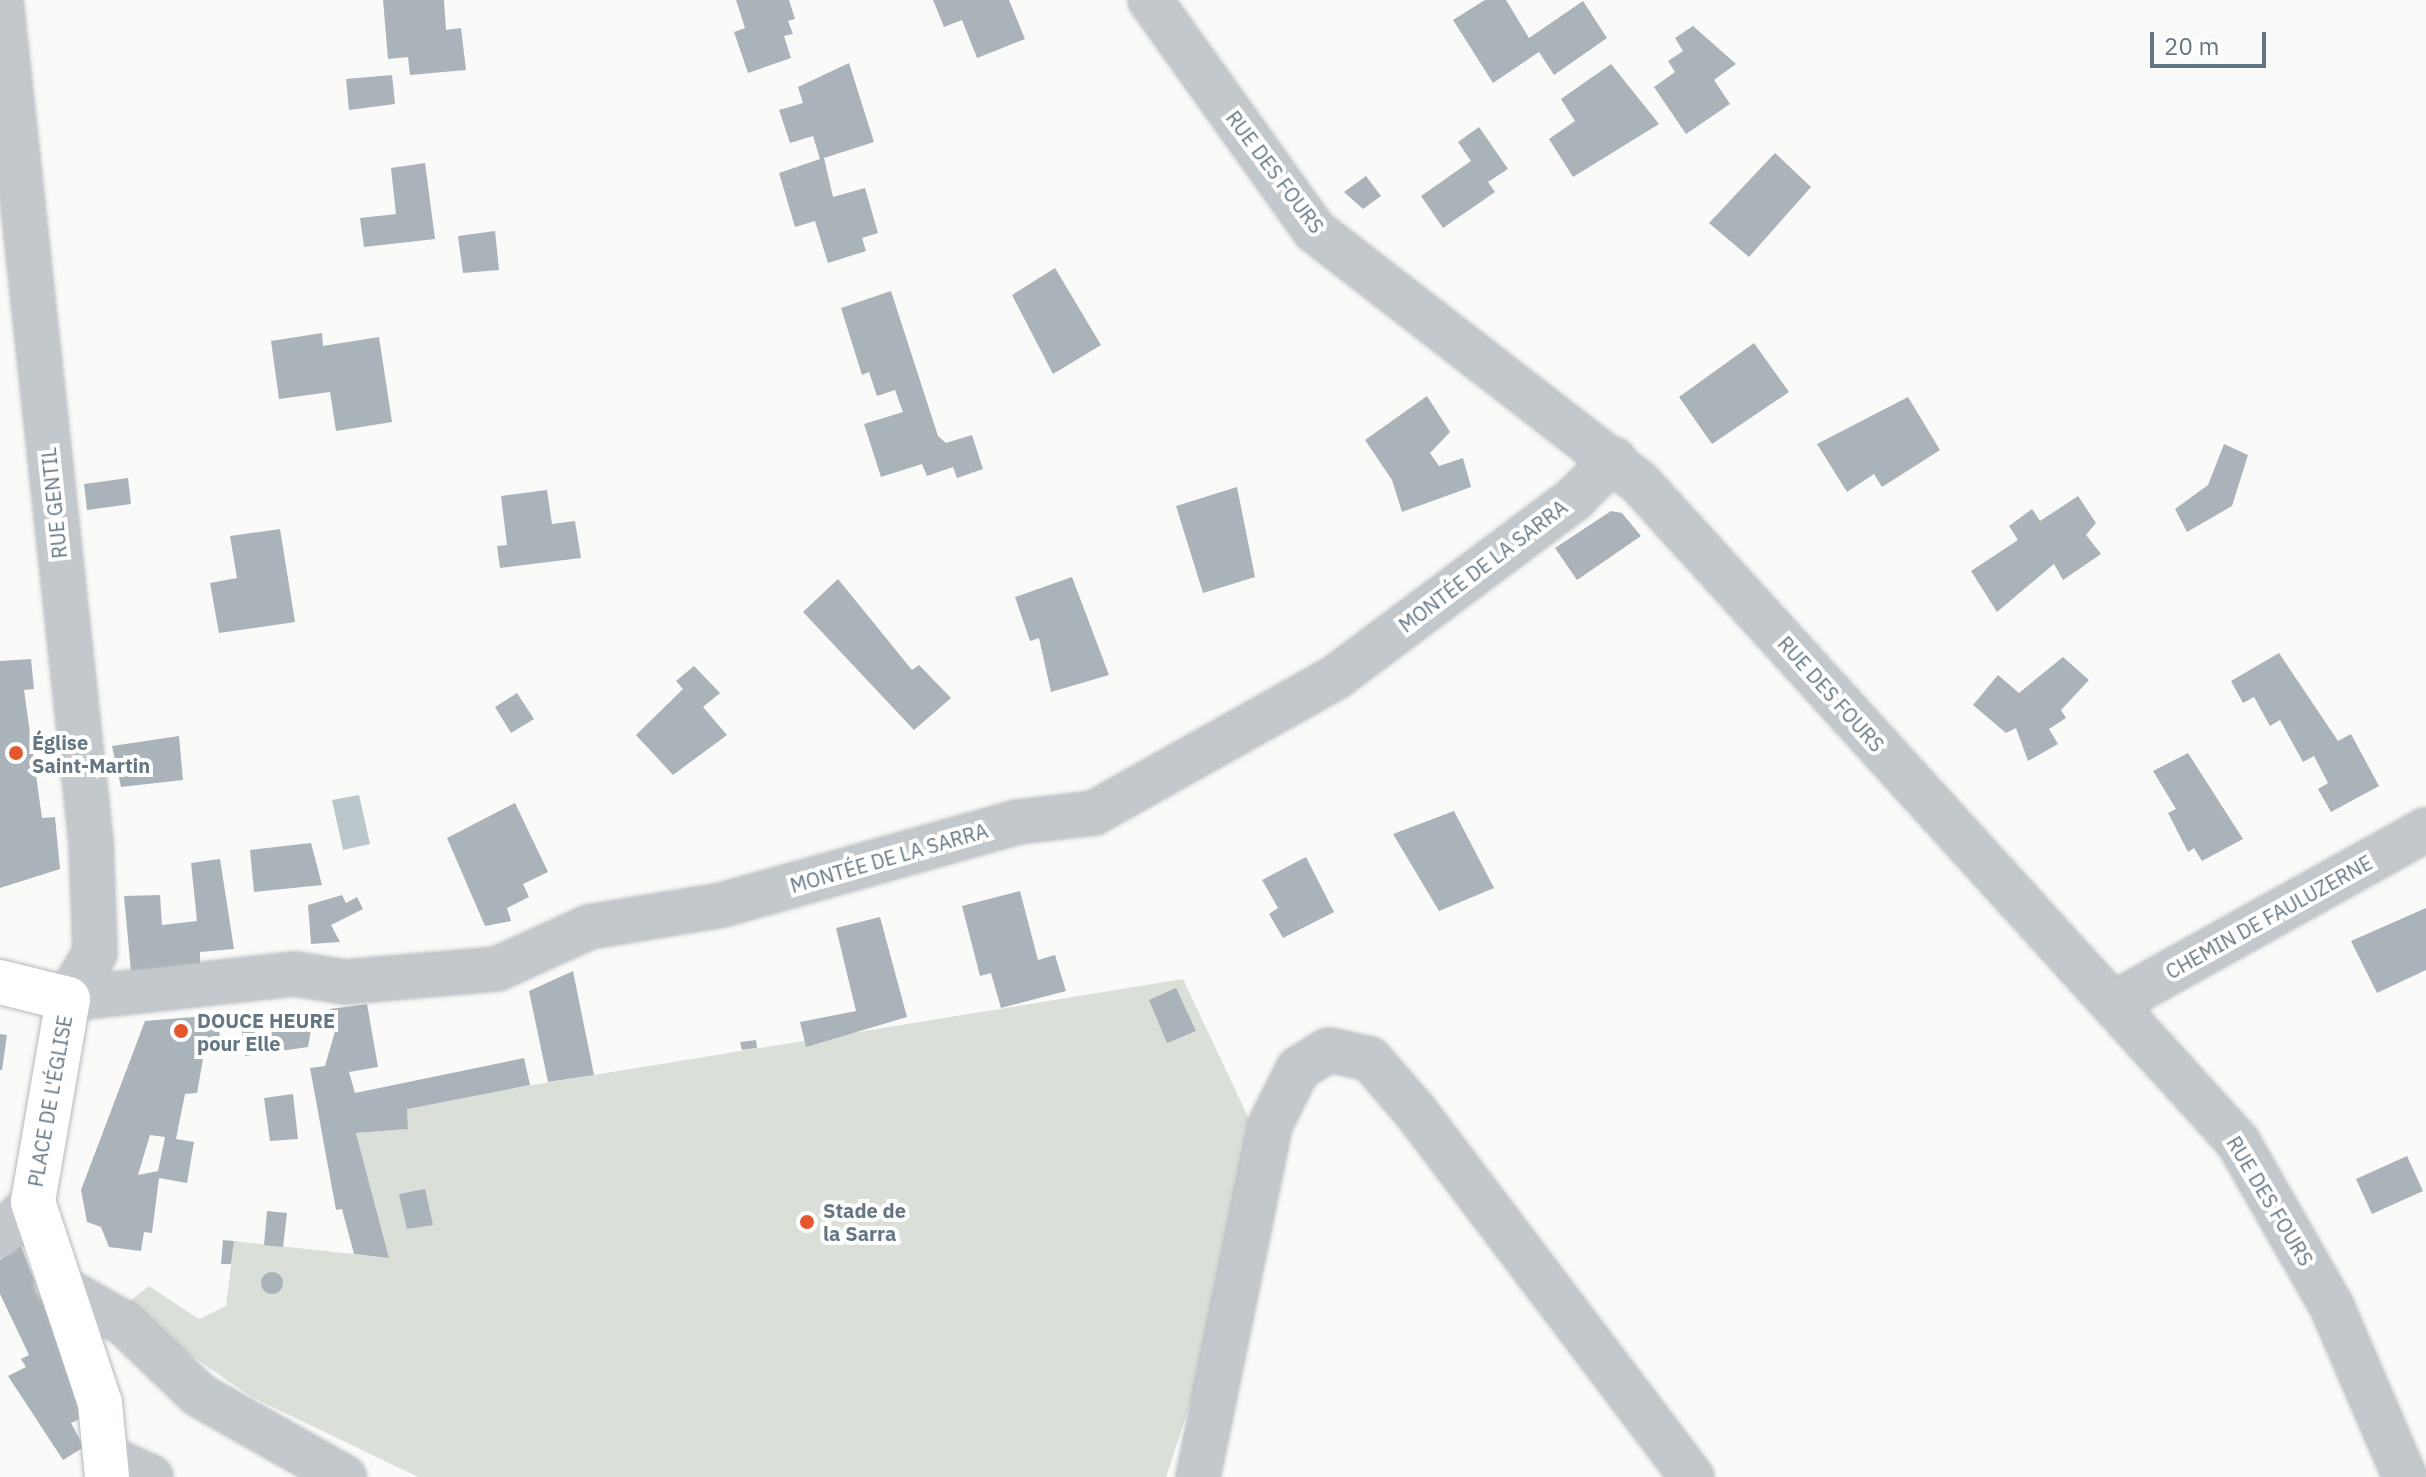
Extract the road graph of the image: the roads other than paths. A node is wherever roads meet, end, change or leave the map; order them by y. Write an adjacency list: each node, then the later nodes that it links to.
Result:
1 (1, 0): 6 (street, RUE GENTIL)
2 (1150, 0): 3 (street, RUE DES FOURS)
3 (1614, 459): 6 (street, MONTÉE DE LA SARRA); 7 (street, RUE DES FOURS)
4 (2426, 830): 7 (street, CHEMIN DE FAULUZERNE)
5 (0, 982): 6 (street)
6 (68, 999): 8 (street, PLACE DE L'ÉGLISE)
7 (2113, 1004): 16 (street, RUE DES FOURS)
8 (33, 1202): 9 (street); 10 (street)
9 (0, 1236)
10 (55, 1284): 11 (street); 13 (street)
11 (109, 1468): 12 (street)
12 (151, 1477)
13 (344, 1477)
14 (1198, 1477): 15 (street)
15 (1692, 1477)
16 (2405, 1477)

